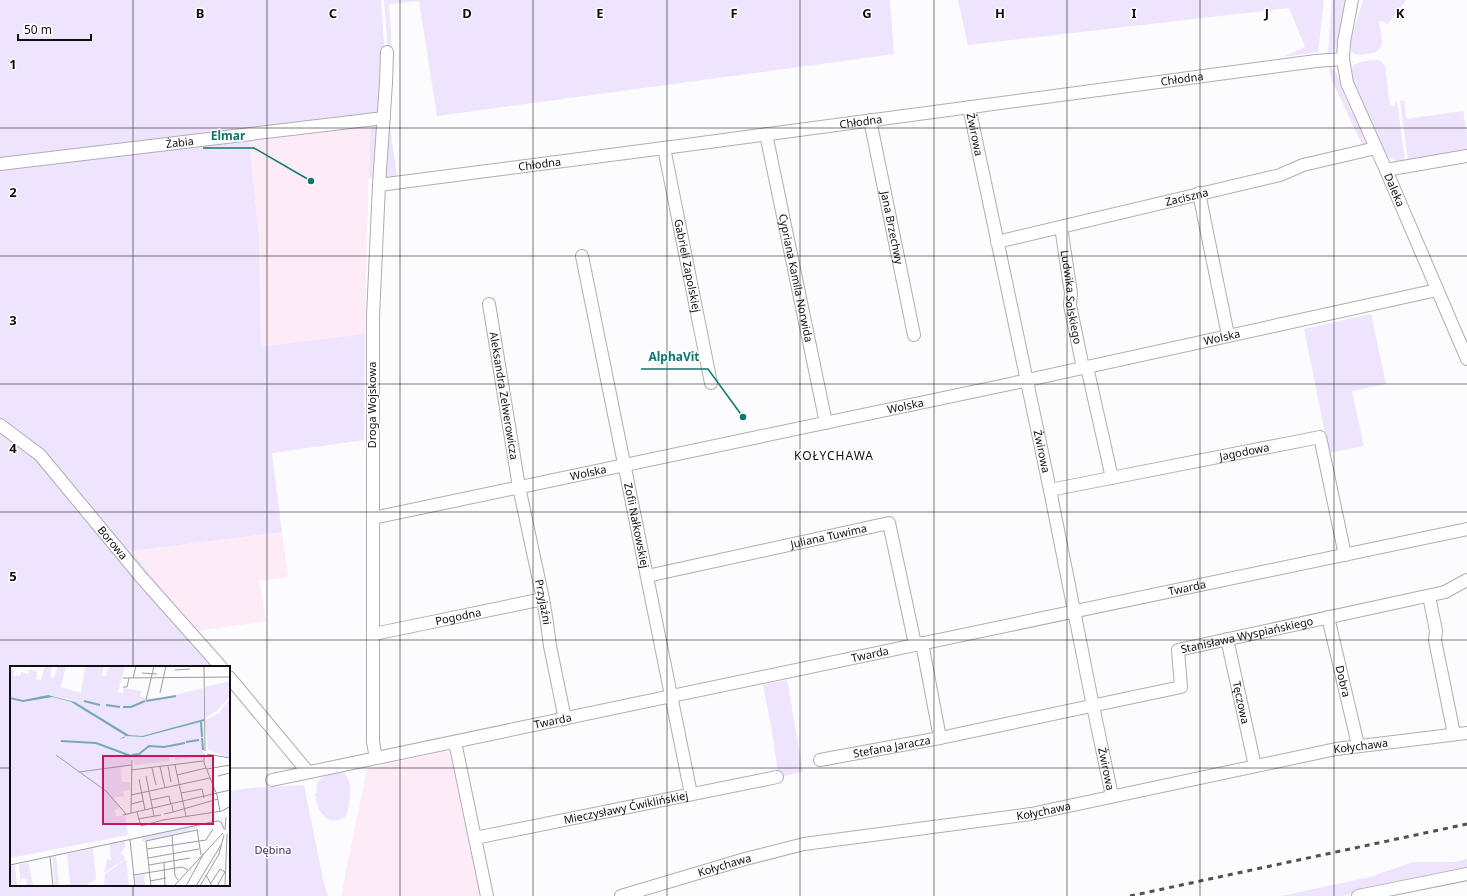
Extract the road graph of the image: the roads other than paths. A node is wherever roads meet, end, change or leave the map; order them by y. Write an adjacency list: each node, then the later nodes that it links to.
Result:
1 (1352, 0): 3 (street, Daleka)
2 (1358, 0): 3 (street, Daleka)
3 (1350, 18): 5 (street, Daleka)
4 (387, 52): 7 (street, Droga Wojskowa)
5 (1343, 59): 6 (street, Chłodna); 11 (street, Daleka)
6 (969, 107): 8 (street, Chłodna); 18 (street, Żwirowa)
7 (384, 118): 13 (street, Żabia); 15 (street, Droga Wojskowa)
8 (870, 120): 9 (street, Chłodna); 22 (street, Jana Brzechwy)
9 (766, 134): 10 (street, Chłodna); 28 (street, Cypriana Kamila Norwida)
10 (664, 148): 15 (street, Chłodna); 27 (street, Gabrieli Zapolskiej)
11 (1376, 148): 14 (street, Daleka); 16 (street, Zaciszna)
12 (1467, 156): 14 (street)
13 (0, 164)
14 (1386, 170): 20 (street, Daleka)
15 (379, 185): 34 (street, Droga Wojskowa)
16 (1199, 193): 17 (street, Zaciszna); 23 (street)
17 (1061, 227): 18 (street, Zaciszna); 25 (street, Ludwika Solskiego)
18 (997, 242): 26 (street, Żwirowa)
19 (582, 256): 30 (street, Zofii Nałkowskiej)
20 (1437, 290): 23 (street, Wolska); 24 (street, Daleka)
21 (489, 304): 32 (street, Aleksandra Zelwerowicza)
22 (914, 335)
23 (1228, 336): 25 (street, Wolska)
24 (1467, 359)
25 (1085, 367): 26 (street, Wolska); 31 (street, Ludwika Solskiego)
26 (1026, 380): 28 (street, Wolska); 33 (street, Żwirowa)
27 (711, 383)
28 (826, 423): 30 (street, Wolska)
29 (0, 425): 46 (street, Borowa)
30 (623, 466): 32 (street, Wolska); 37 (street, Zofii Nałkowskiej)
31 (1112, 478): 33 (street, Jagodowa); 36 (street, Jagodowa)
32 (519, 487): 34 (street, Wolska); 40 (street, Przyjaźni)
33 (1050, 490): 41 (street, Żwirowa)
34 (373, 518): 43 (street, Droga Wojskowa)
35 (1467, 530): 36 (street, Twarda)
36 (1345, 555): 41 (street, Twarda)
37 (647, 576): 45 (street, Juliana Tuwima); 48 (street, Zofii Nałkowskiej)
38 (1467, 580): 39 (street, Stanisława Wyspiańskiego)
39 (1429, 596): 42 (street, Stanisława Wyspiańskiego); 52 (street)
40 (542, 599): 43 (street, Pogodna); 50 (street, Przyjaźni)
41 (1074, 612): 45 (street, Twarda); 49 (street, Żwirowa)
42 (1328, 617): 44 (street, Stanisława Wyspiańskiego); 55 (street, Dobra)
43 (374, 634): 56 (street, Droga Wojskowa)
44 (1227, 639): 49 (street, Stanisława Wyspiańskiego); 58 (street, Tęczowa)
45 (918, 644): 48 (street, Twarda); 53 (street, Stefana Jaracza)
46 (220, 666)
47 (230, 678): 59 (street)
48 (670, 696): 50 (street, Twarda); 62 (street, Zofii Nałkowskiej)
49 (1092, 706): 53 (street, Stanisława Wyspiańskiego); 63 (street, Żwirowa)
50 (565, 719): 54 (street, Twarda)
51 (1467, 733): 52 (street, Kołychawa)
52 (1454, 734): 55 (street, Kołychawa)
53 (940, 738): 57 (street, Stefana Jaracza)
54 (455, 742): 56 (street, Twarda); 64 (street)
55 (1358, 745): 58 (street, Kołychawa)
56 (376, 758): 59 (street, Twarda)
57 (820, 760)
58 (1255, 766): 63 (street, Kołychawa)
59 (308, 772): 61 (street, Twarda)
60 (777, 777): 62 (street, Mieczysławy Ćwiklińskiej)
61 (272, 780)
62 (691, 794): 64 (street, Mieczysławy Ćwiklińskiej)
63 (1112, 796): 67 (street, Kołychawa)
64 (475, 838): 66 (street)
65 (1467, 874): 68 (street)
66 (487, 896)
67 (621, 896)
68 (1358, 896)

